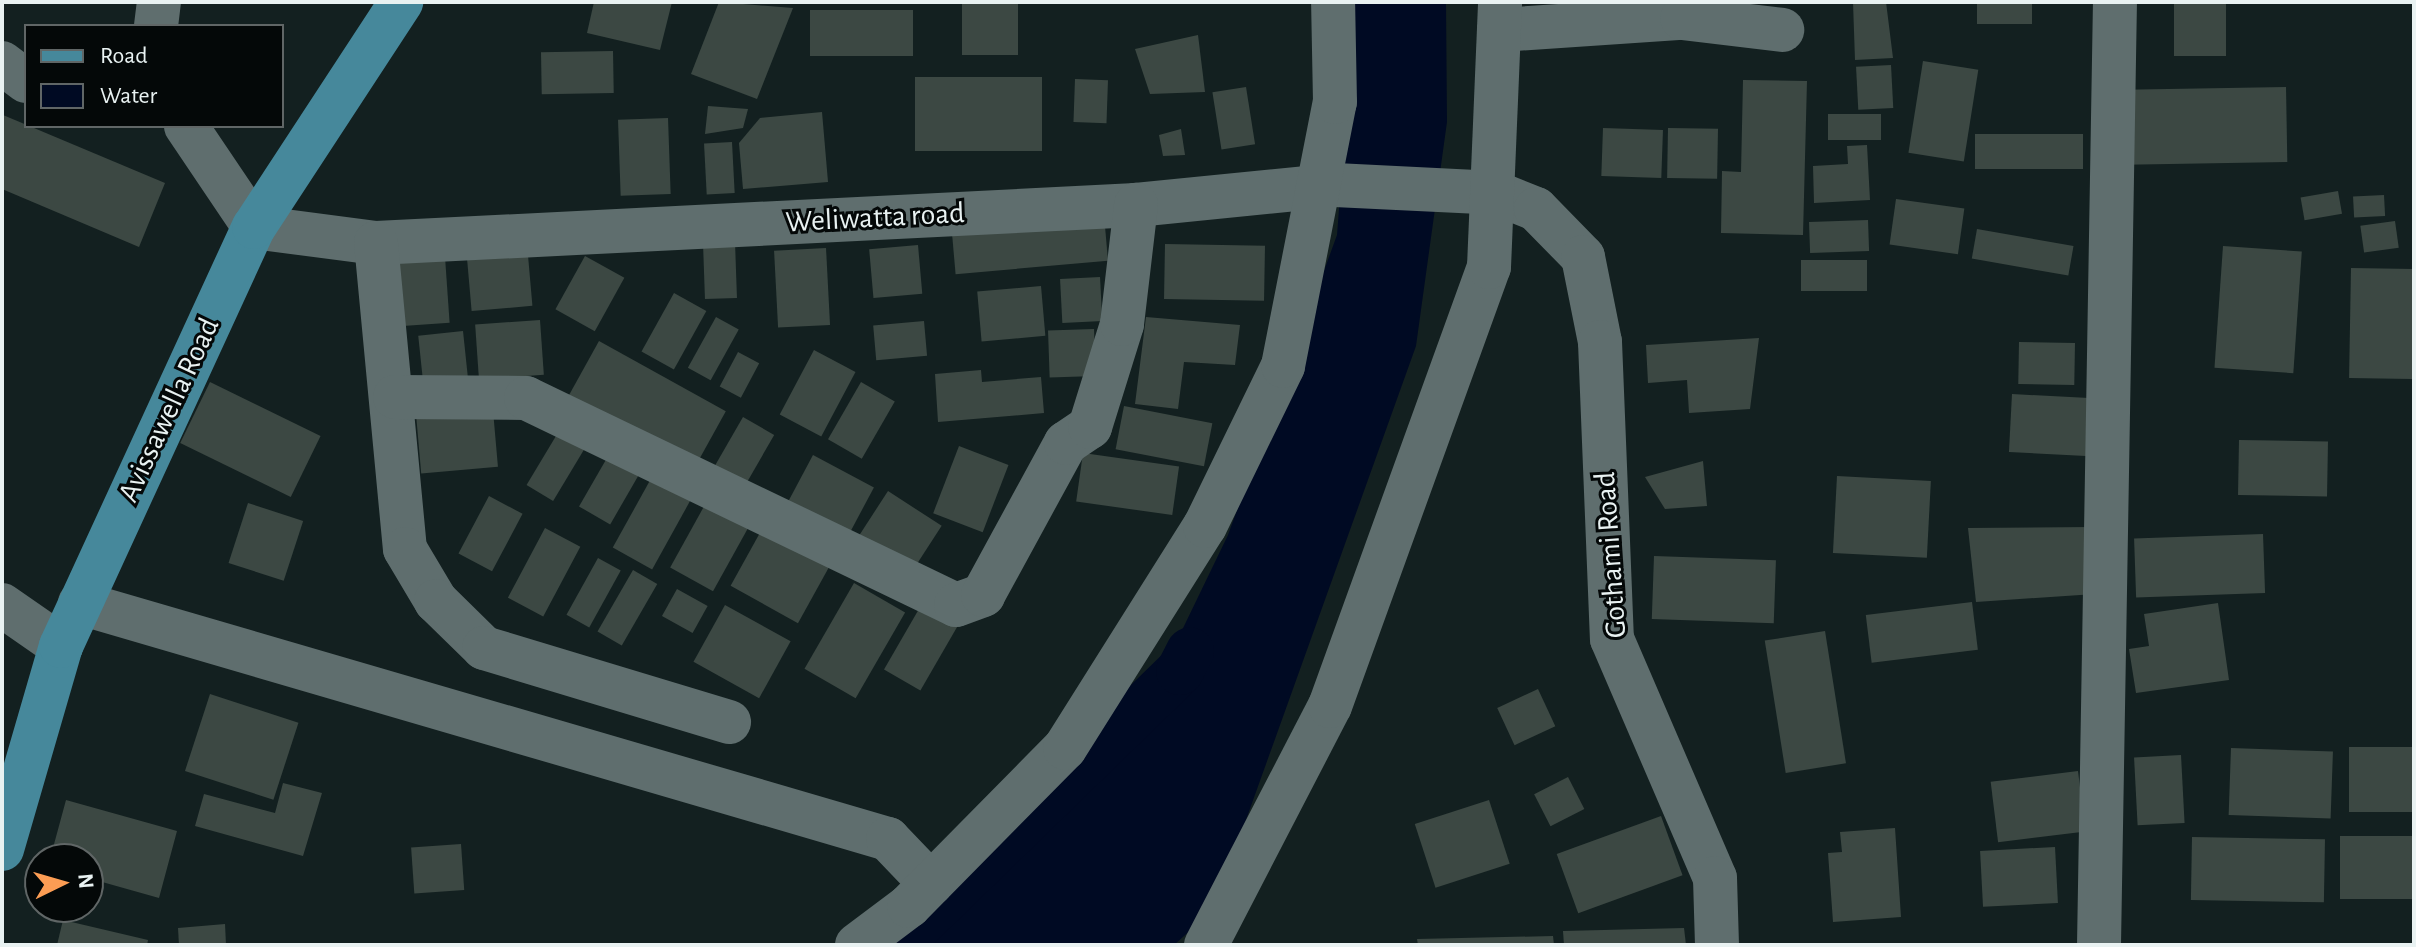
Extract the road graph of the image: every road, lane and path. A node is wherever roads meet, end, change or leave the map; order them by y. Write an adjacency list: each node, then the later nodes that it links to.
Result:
1 (159, 2): 6 (street)
2 (401, 2): 14 (main road, Avissawella Road)
3 (1333, 2): 11 (street)
4 (2115, 2): 26 (street)
5 (1500, 16): 7 (street); 12 (street)
6 (156, 24)
7 (1782, 30)
8 (2, 63): 9 (street)
9 (24, 80)
10 (187, 128): 14 (street)
11 (1328, 185): 12 (street, Weliwatta road); 13 (street, Weliwatta road); 22 (street)
12 (1484, 193): 24 (street); 25 (street, Gothami Road)
13 (1136, 205): 15 (street, Weliwatta road); 16 (street)
14 (254, 227): 15 (street, Weliwatta road); 17 (main road, Avissawella Road)
15 (376, 243): 16 (street)
16 (395, 397): 20 (street)
17 (80, 603): 19 (main road, Avissawella Road); 22 (street)
18 (2, 605): 19 (street)
19 (61, 646): 21 (main road, Avissawella Road)
20 (729, 722)
21 (2, 849)
22 (931, 884): 23 (street)
23 (857, 945)
24 (1206, 945)
25 (1717, 945)
26 (2099, 945)

